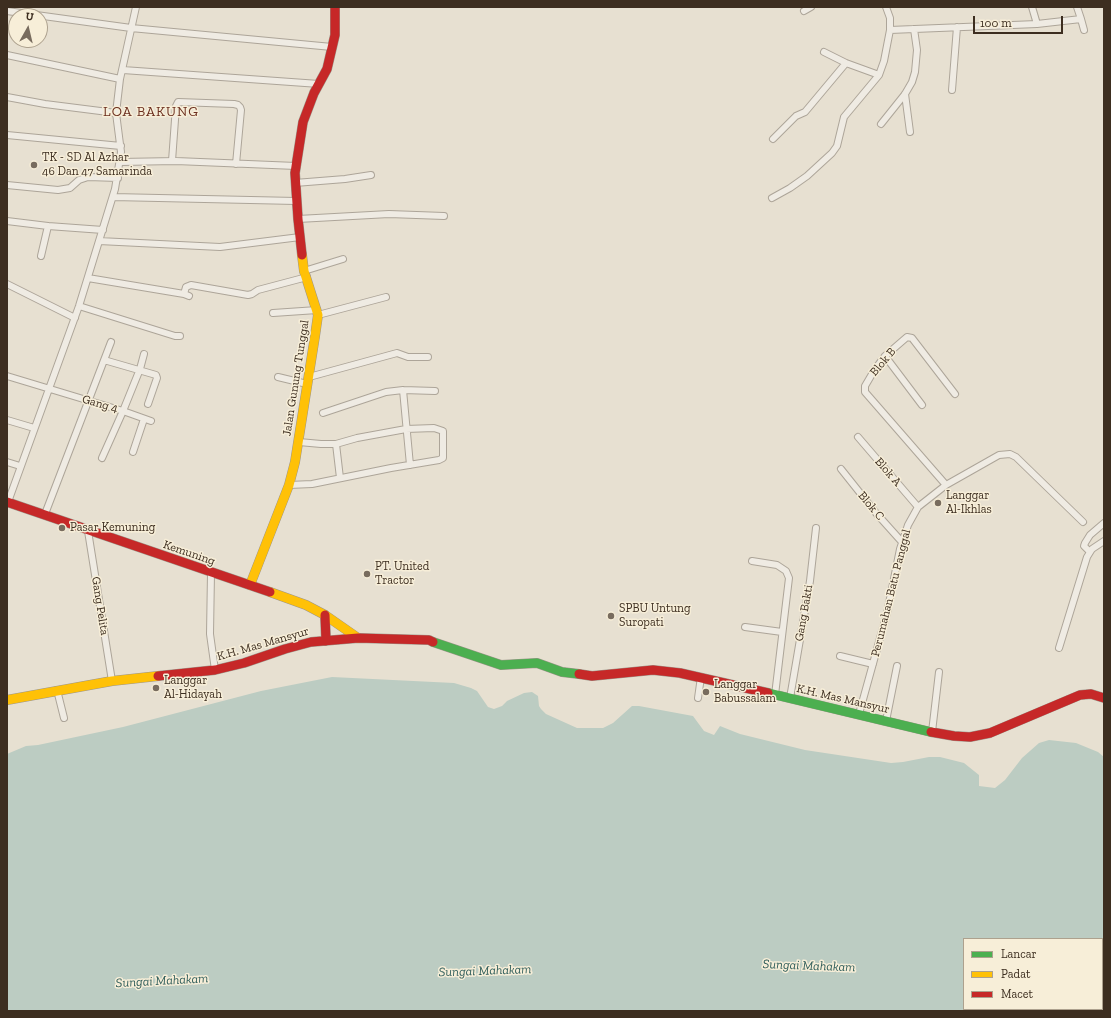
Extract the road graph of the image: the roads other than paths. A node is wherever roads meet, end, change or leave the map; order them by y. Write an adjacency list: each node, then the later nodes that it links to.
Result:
1 (136, 7): 12 (street)
2 (335, 7): 16 (main road, Jalan Gunung Tunggal)
3 (811, 7): 8 (street)
4 (886, 7): 14 (street)
5 (1032, 7): 10 (street)
6 (1077, 7): 9 (street)
7 (7, 11): 12 (street)
8 (804, 11)
9 (1081, 19): 10 (street); 15 (street)
10 (1037, 24): 11 (street)
11 (957, 27): 13 (street); 24 (street)
12 (132, 28): 16 (street); 20 (street)
13 (914, 29): 14 (street); 25 (street)
14 (890, 30): 21 (street)
15 (1084, 30)
16 (332, 47): 23 (main road, Jalan Gunung Tunggal)
17 (824, 52): 19 (street)
18 (7, 55): 22 (street)
19 (846, 63): 21 (street); 31 (street)
20 (122, 70): 22 (street); 23 (street)
21 (879, 75): 42 (street)
22 (120, 79): 27 (street)
23 (319, 84): 36 (main road, Jalan Gunung Tunggal)
24 (952, 90)
25 (905, 94): 28 (street); 29 (street)
26 (7, 97): 27 (street)
27 (116, 113): 32 (street)
28 (881, 124)
29 (910, 132)
30 (7, 136): 32 (street)
31 (773, 139)
32 (121, 146): 34 (street)
33 (172, 161): 34 (street); 35 (street); 35 (street)
34 (120, 162): 38 (street)
35 (236, 164): 36 (street)
36 (296, 166): 39 (main road, Jalan Gunung Tunggal)
37 (371, 175): 39 (street)
38 (118, 178): 40 (street); 41 (street)
39 (295, 184): 43 (main road, Jalan Gunung Tunggal)
40 (7, 185)
41 (113, 197): 43 (street); 48 (street)
42 (772, 198)
43 (296, 201): 45 (main road, Jalan Gunung Tunggal)
44 (444, 216): 45 (street)
45 (298, 219): 49 (main road, Jalan Gunung Tunggal)
46 (7, 221): 47 (street)
47 (48, 226): 48 (street); 51 (street)
48 (103, 230): 50 (street)
49 (300, 237): 50 (street); 53 (main road, Jalan Gunung Tunggal)
50 (99, 240): 54 (street)
51 (41, 256)
52 (343, 259): 53 (street)
53 (306, 274): 54 (street); 59 (main road, Jalan Gunung Tunggal)
54 (88, 278): 57 (street)
55 (7, 284): 60 (street)
56 (386, 297): 59 (street)
57 (79, 306): 60 (street); 61 (street)
58 (273, 313): 59 (street)
59 (317, 313): 70 (main road, Jalan Gunung Tunggal)
60 (75, 318): 71 (street)
61 (180, 336)
62 (110, 342): 66 (street)
63 (144, 354): 67 (street)
64 (885, 356): 74 (street, Blok B); 77 (street); 94 (street, Blok B)
65 (428, 357): 70 (street)
66 (104, 360): 67 (street); 75 (street)
67 (140, 369): 76 (street); 78 (street)
68 (7, 376): 71 (street, Gang 4)
69 (278, 377): 70 (street)
70 (308, 381): 84 (main road, Jalan Gunung Tunggal)
71 (49, 389): 75 (street, Gang 4); 81 (street)
72 (403, 390): 73 (street); 79 (street); 82 (street)
73 (435, 391)
74 (956, 394)
75 (89, 401): 78 (street, Gang 4); 97 (street)
76 (148, 404)
77 (922, 405)
78 (123, 411): 86 (street, Gang 4); 87 (street)
79 (323, 413)
80 (7, 420): 81 (street)
81 (34, 428): 90 (street)
82 (406, 428): 85 (street); 89 (street); 89 (street)
83 (858, 437): 96 (street, Blok A)
84 (299, 442): 85 (street); 93 (main road, Jalan Gunung Tunggal)
85 (336, 444): 92 (street)
86 (133, 452)
87 (102, 458)
88 (7, 462): 90 (street)
89 (410, 465): 92 (street)
90 (20, 466): 95 (street)
91 (841, 469): 103 (street, Blok C)
92 (340, 478): 93 (street)
93 (289, 485): 107 (main road, Jalan Gunung Tunggal)
94 (946, 485): 96 (street, Perumahan Batu Panggal); 98 (street, Perumahan Batu Panggal)
95 (8, 502): 97 (main road, Kemuning)
96 (918, 507): 103 (street, Perumahan Batu Panggal)
97 (45, 514): 101 (main road, Kemuning)
98 (1083, 522)
99 (1104, 523): 104 (street)
100 (816, 528): 124 (street, Gang Bakti)
101 (88, 531): 106 (main road, Kemuning); 120 (street, Gang Pelita)
102 (1104, 540): 104 (street)
103 (902, 542): 115 (street, Perumahan Batu Panggal)
104 (1090, 552): 113 (street)
105 (752, 561): 110 (street)
106 (211, 573): 107 (main road, Kemuning); 117 (street)
107 (250, 585): 108 (main road, Kemuning)
108 (325, 615): 111 (main road, Kemuning); 112 (main road)
109 (745, 627): 110 (street)
110 (782, 632): 122 (street)
111 (358, 638): 112 (main road, K.H. Mas Mansyur); 119 (main road, K.H. Mas Mansyur)
112 (326, 641): 117 (main road, K.H. Mas Mansyur)
113 (1059, 648)
114 (840, 656): 115 (street)
115 (873, 664): 127 (street, Perumahan Batu Panggal)
116 (897, 666): 129 (street)
117 (215, 670): 120 (main road, K.H. Mas Mansyur)
118 (939, 672): 130 (street)
119 (701, 677): 122 (main road, K.H. Mas Mansyur); 123 (street)
120 (112, 681): 121 (main road, K.H. Mas Mansyur)
121 (57, 690): 126 (main road, K.H. Mas Mansyur); 128 (street)
122 (775, 695): 124 (main road, K.H. Mas Mansyur)
123 (698, 698)
124 (790, 698): 127 (main road, K.H. Mas Mansyur)
125 (1104, 698): 130 (main road, K.H. Mas Mansyur)
126 (7, 700)
127 (859, 714): 129 (main road, K.H. Mas Mansyur)
128 (64, 718)
129 (886, 721): 130 (main road, K.H. Mas Mansyur)
130 (932, 732)

